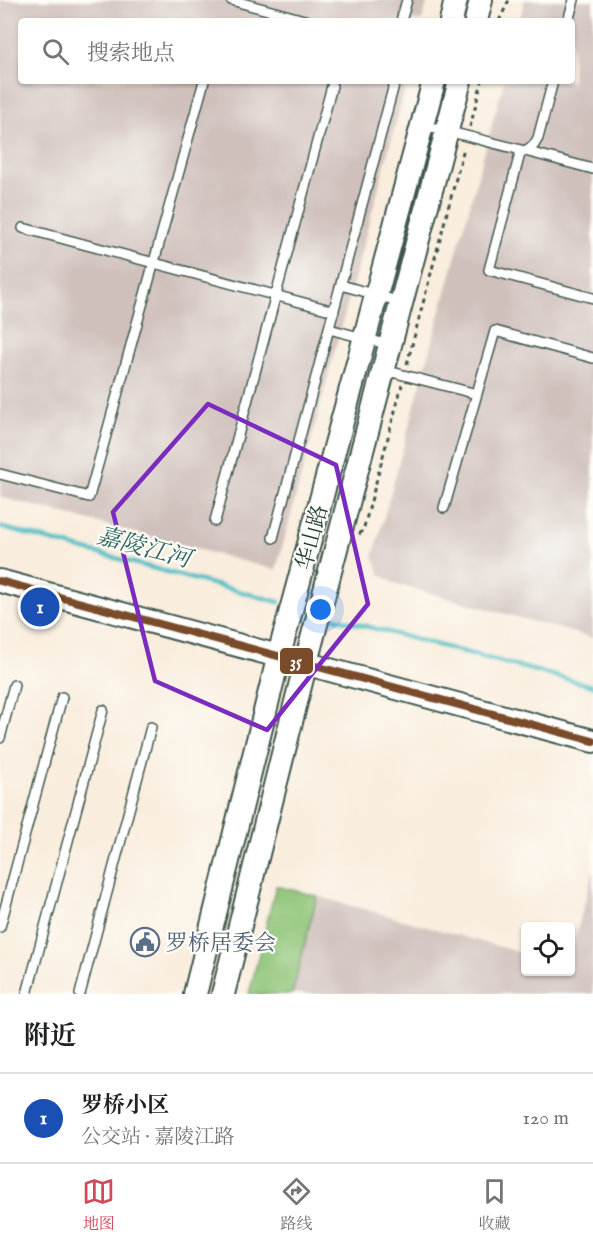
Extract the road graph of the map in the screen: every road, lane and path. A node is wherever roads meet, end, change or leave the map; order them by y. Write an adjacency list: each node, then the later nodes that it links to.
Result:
1 (231, 0): 7 (lane)
2 (407, 0): 8 (lane)
3 (456, 0): 9 (street)
4 (481, 0): 10 (street)
5 (509, 0): 11 (path)
6 (574, 0): 12 (lane)
7 (297, 18)
8 (402, 18)
9 (452, 18)
10 (477, 18)
11 (501, 18)
12 (569, 18)
13 (203, 84): 24 (lane)
14 (394, 84): 25 (lane)
15 (434, 84): 19 (street, 华山路)
16 (459, 84): 20 (street, 华山路)
17 (552, 84): 21 (lane)
18 (332, 86): 26 (lane)
19 (423, 125): 20 (lane); 27 (street, 华山路)
20 (447, 131): 21 (lane); 29 (street, 华山路)
21 (523, 150): 22 (lane); 28 (lane)
22 (593, 170)
23 (23, 228): 24 (lane)
24 (154, 263): 26 (lane); 37 (lane)
25 (341, 285): 27 (lane); 30 (lane)
26 (276, 295): 30 (lane); 39 (lane)
27 (377, 295): 29 (lane); 32 (street, 华山路)
28 (593, 298)
29 (401, 302): 33 (street, 华山路)
30 (334, 311): 31 (lane)
31 (329, 329): 32 (lane); 40 (lane)
32 (365, 338): 33 (lane); 42 (street, 华山路)
33 (390, 345): 35 (street, 华山路)
34 (593, 358): 36 (lane)
35 (384, 370): 36 (lane); 43 (street, 华山路)
36 (477, 394): 38 (lane)
37 (0, 474)
38 (444, 508)
39 (215, 521)
40 (273, 538)
41 (0, 581): 42 (street)
42 (279, 655): 43 (street); 53 (street, 华山路)
43 (306, 662): 49 (street); 54 (street, 华山路)
44 (14, 685): 48 (lane)
45 (62, 697): 50 (lane)
46 (103, 710): 51 (lane)
47 (151, 727): 52 (lane)
48 (0, 738)
49 (593, 741)
50 (0, 927)
51 (27, 994)
52 (80, 994)
53 (195, 994)
54 (223, 994)

